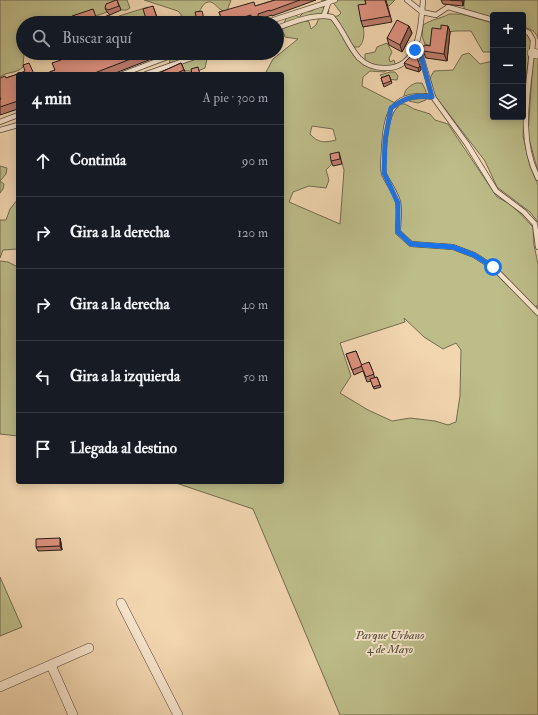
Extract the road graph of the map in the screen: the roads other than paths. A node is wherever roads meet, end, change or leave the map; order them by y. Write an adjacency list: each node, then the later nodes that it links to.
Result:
1 (407, 0): 4 (lane)
2 (423, 0): 4 (lane)
3 (332, 1): 5 (lane); 7 (lane)
4 (422, 12): 6 (lane); 10 (lane)
5 (324, 15): 8 (lane); 10 (lane)
6 (490, 19)
7 (284, 21)
8 (284, 23)
9 (526, 32): 11 (lane)
10 (415, 50): 16 (lane)
11 (535, 54): 21 (lane)
12 (160, 60): 14 (lane)
13 (186, 60): 15 (lane)
14 (128, 72)
15 (152, 72)
16 (432, 97): 22 (lane); 23 (lane)
17 (16, 116): 18 (lane)
18 (0, 122)
19 (16, 125): 20 (lane)
20 (0, 130)
21 (538, 178)
22 (538, 247)
23 (538, 313)
24 (121, 603): 29 (street)
25 (89, 648): 26 (street)
26 (51, 664): 27 (street); 28 (street)
27 (0, 687)
28 (72, 715)
29 (178, 715)

